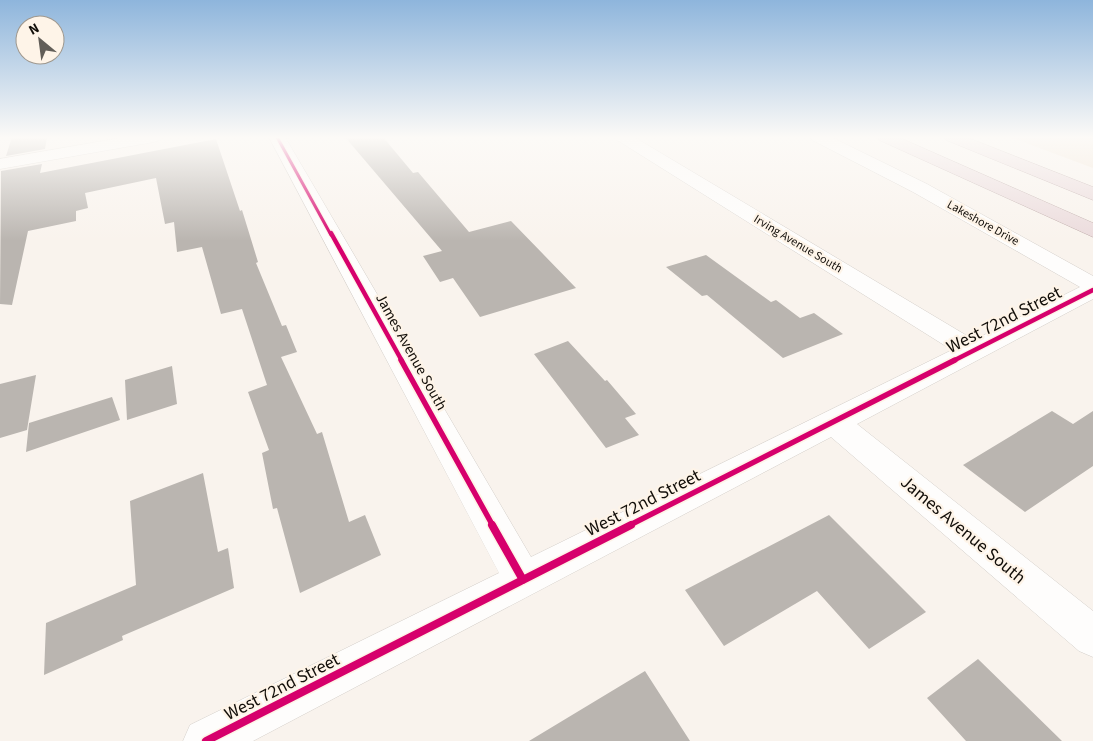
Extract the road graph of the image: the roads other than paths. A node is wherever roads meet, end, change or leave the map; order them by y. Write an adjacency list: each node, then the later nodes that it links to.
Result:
1 (296, 172): 12 (street, James Avenue South)
2 (680, 172): 10 (street, Irving Avenue South)
3 (887, 172): 8 (street, Lakeshore Drive)
4 (962, 172): 7 (highway)
5 (1038, 172): 6 (highway)
6 (1093, 194)
7 (1093, 231)
8 (1093, 285)
9 (1093, 290): 10 (street, West 72nd Street)
10 (974, 351): 11 (street, West 72nd Street)
11 (834, 422): 12 (street, West 72nd Street); 13 (street, James Avenue South)
12 (524, 580): 14 (street, West 72nd Street)
13 (1093, 638)
14 (206, 741)

